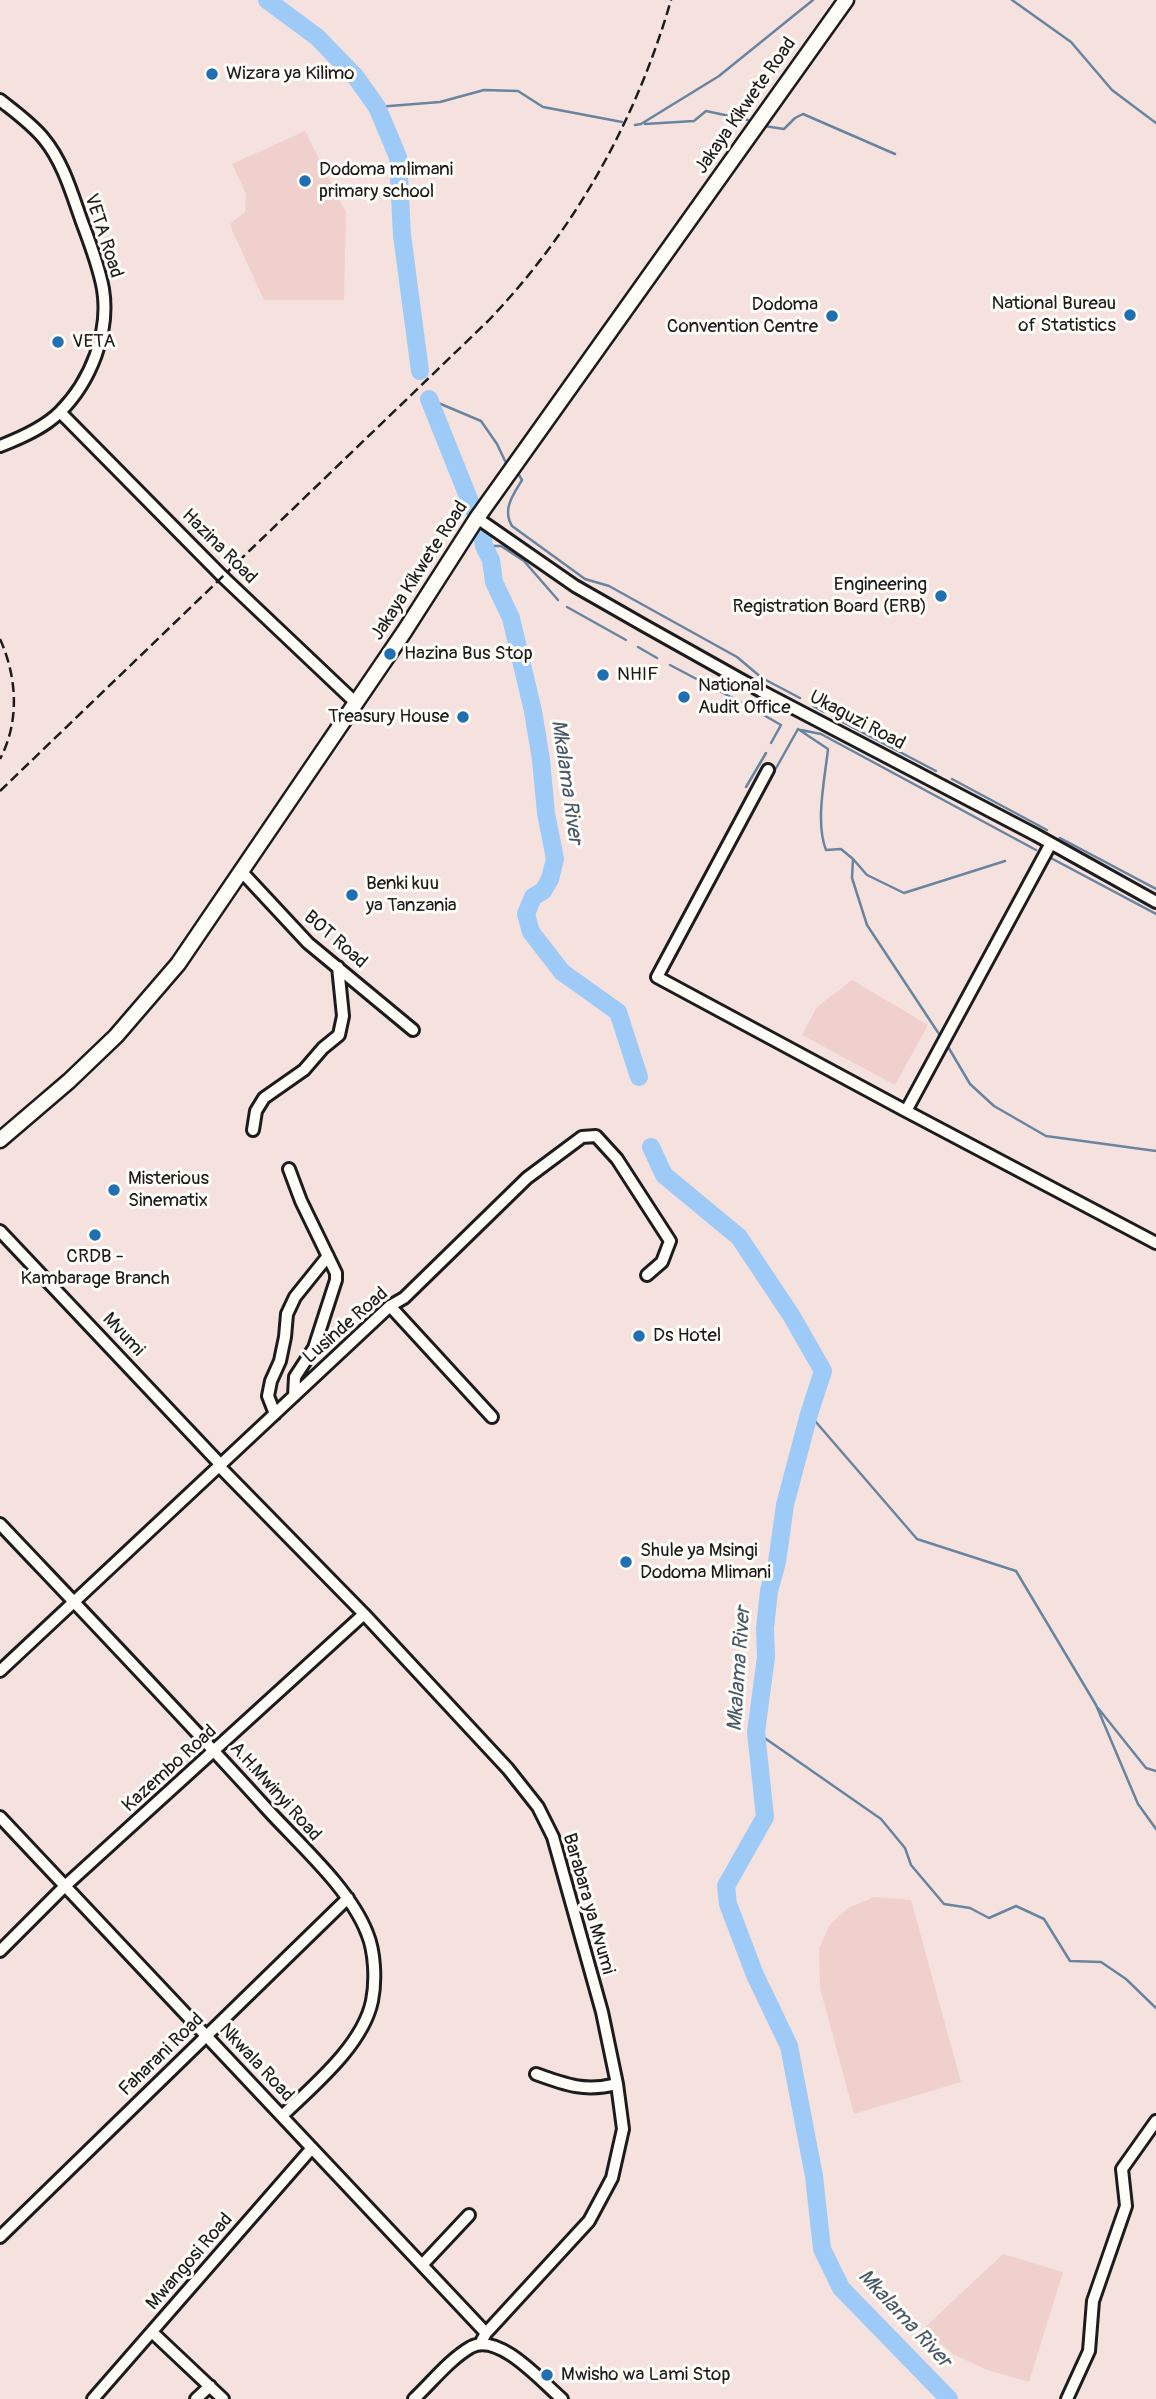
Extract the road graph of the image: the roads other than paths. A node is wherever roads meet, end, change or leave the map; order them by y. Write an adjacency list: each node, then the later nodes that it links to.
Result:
1 (846, 0): 5 (main road, Jakaya Kikwete Road)
2 (0, 100): 3 (street, VETA Road)
3 (60, 412): 4 (street, VETA Road); 6 (street, Hazina Road)
4 (0, 446)
5 (477, 517): 6 (main road, Jakaya Kikwete Road); 8 (street, Ukaguzi Road)
6 (356, 703): 9 (main road, Jakaya Kikwete Road)
7 (768, 770): 13 (street)
8 (1050, 845): 10 (street, Ukaguzi Road); 13 (street)
9 (240, 871): 11 (street, BOT Road); 15 (main road, Jakaya Kikwete Road)
10 (1156, 902)
11 (338, 967): 12 (street, BOT Road); 14 (street)
12 (413, 1030)
13 (905, 1111): 18 (street)
14 (253, 1130)
15 (0, 1140)
16 (289, 1169): 19 (street)
17 (0, 1231): 25 (street, Mvumi)
18 (1156, 1242)
19 (328, 1256): 22 (street); 23 (street)
20 (647, 1275): 21 (street, Lusinde Road)
21 (390, 1306): 22 (street, Lusinde Road); 24 (street)
22 (294, 1396): 23 (street, Lusinde Road)
23 (275, 1414): 25 (street, Lusinde Road)
24 (492, 1416)
25 (220, 1465): 27 (street, Lusinde Road); 28 (street, Barabara ya Mvumi)
26 (0, 1524): 27 (street, A.H.Mwinyi Road)
27 (74, 1602): 29 (street, Lusinde Road); 30 (street, A.H.Mwinyi Road)
28 (364, 1614): 30 (street, Kazembo Road); 37 (street, Barabara ya Mvumi)
29 (0, 1671)
30 (215, 1752): 32 (street, Kazembo Road); 33 (street, A.H.Mwinyi Road)
31 (0, 1817): 32 (street, Nkwala Road)
32 (65, 1886): 34 (street, Kazembo Road); 35 (street, Nkwala Road)
33 (348, 1898): 35 (street, Faharani Road); 38 (street, A.H.Mwinyi Road)
34 (0, 1951)
35 (206, 2036): 38 (street, Nkwala Road); 42 (street, Faharani Road)
36 (536, 2074): 37 (street)
37 (617, 2084): 45 (street, Barabara ya Mvumi)
38 (282, 2116): 40 (street, Nkwala Road)
39 (1156, 2121): 52 (street)
40 (312, 2148): 43 (street, Nkwala Road); 44 (street, Mwangosi Road)
41 (469, 2215): 43 (street)
42 (0, 2237)
43 (422, 2264): 45 (street, Nkwala Road)
44 (152, 2332): 46 (street); 47 (street, Mwangosi Road)
45 (485, 2340): 50 (street, Barabara ya Mvumi); 51 (street, Nkwala Road)
46 (210, 2386): 48 (street); 49 (street)
47 (93, 2399)
48 (196, 2399)
49 (223, 2399)
50 (414, 2399)
51 (562, 2399)
52 (1068, 2399)

